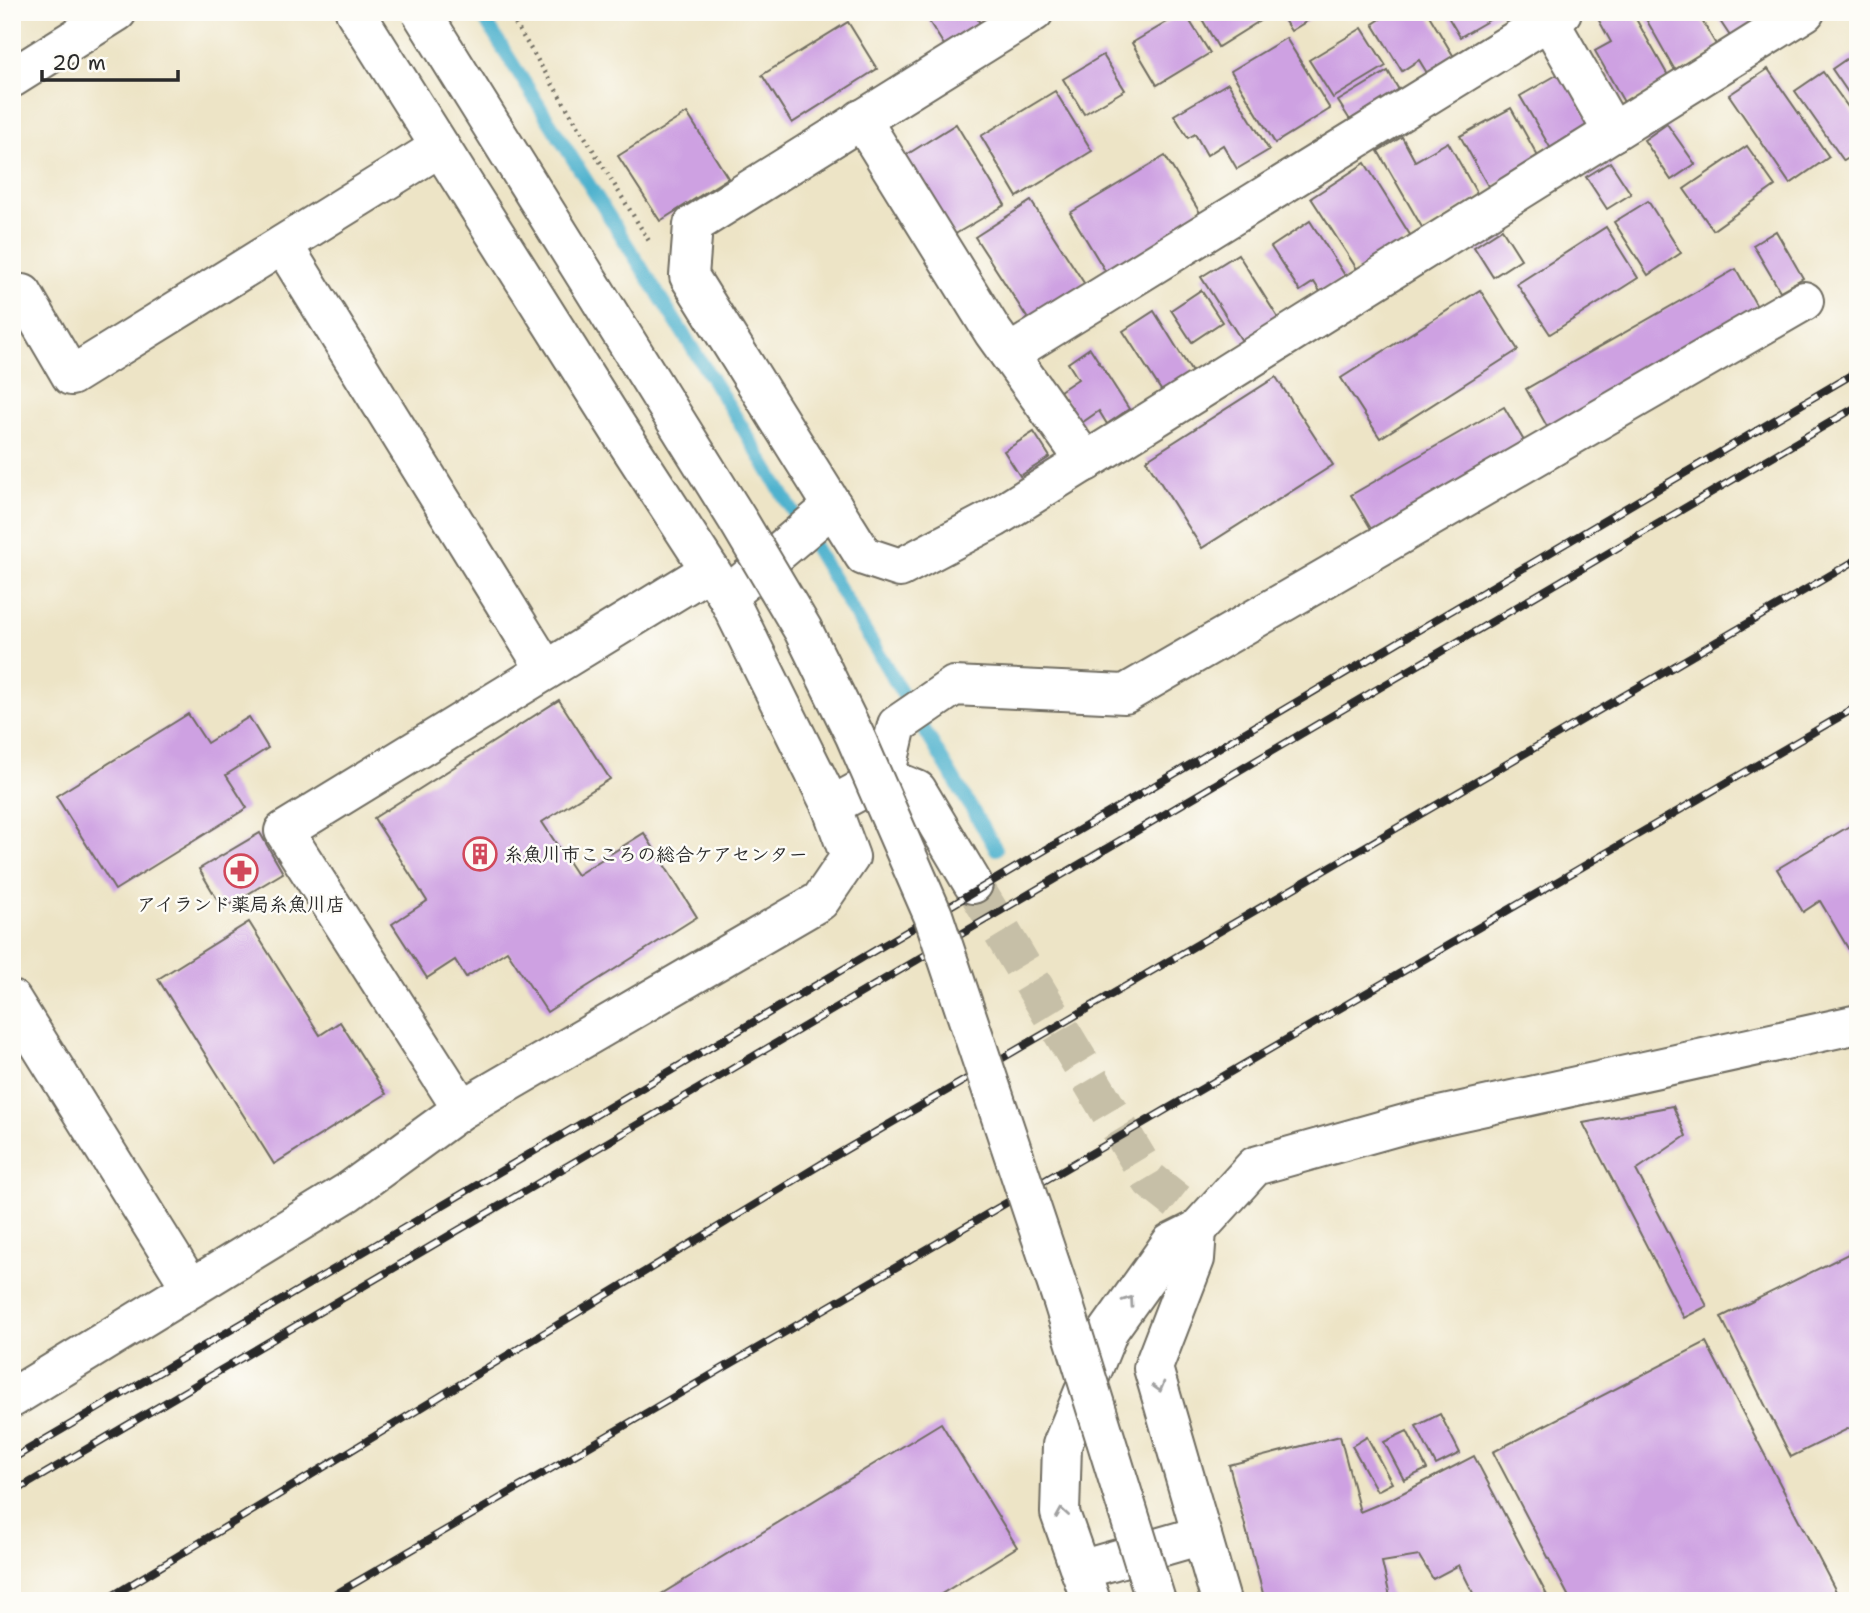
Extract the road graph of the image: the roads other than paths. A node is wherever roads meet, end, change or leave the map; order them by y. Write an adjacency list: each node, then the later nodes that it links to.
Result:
1 (117, 12): 7 (street)
2 (355, 12): 10 (street)
3 (421, 12): 30 (street, bridge)
4 (1034, 12): 8 (street)
5 (1805, 12): 9 (street)
6 (1551, 15): 9 (street); 14 (street)
7 (14, 74)
8 (861, 119): 14 (street); 16 (street)
9 (1613, 132): 15 (street)
10 (440, 147): 11 (street); 17 (street)
11 (283, 245): 12 (street); 18 (street)
12 (12, 301)
13 (1804, 301): 19 (street)
14 (1009, 354): 15 (street)
15 (1086, 462): 16 (street)
16 (833, 506): 17 (street)
17 (718, 583): 18 (street); 20 (street)
18 (546, 670): 24 (street)
19 (886, 777): 20 (street); 21 (street)
20 (831, 806): 24 (street)
21 (973, 884)
22 (12, 1000): 26 (street)
23 (1858, 1024): 25 (street)
24 (462, 1109): 26 (street)
25 (1197, 1230): 28 (street, one-way to 28); 29 (street, one-way to 25)
26 (191, 1288): 27 (street)
27 (12, 1398)
28 (1202, 1535): 29 (street); 31 (street)
29 (1085, 1585)
30 (1156, 1601)
31 (1221, 1601)

